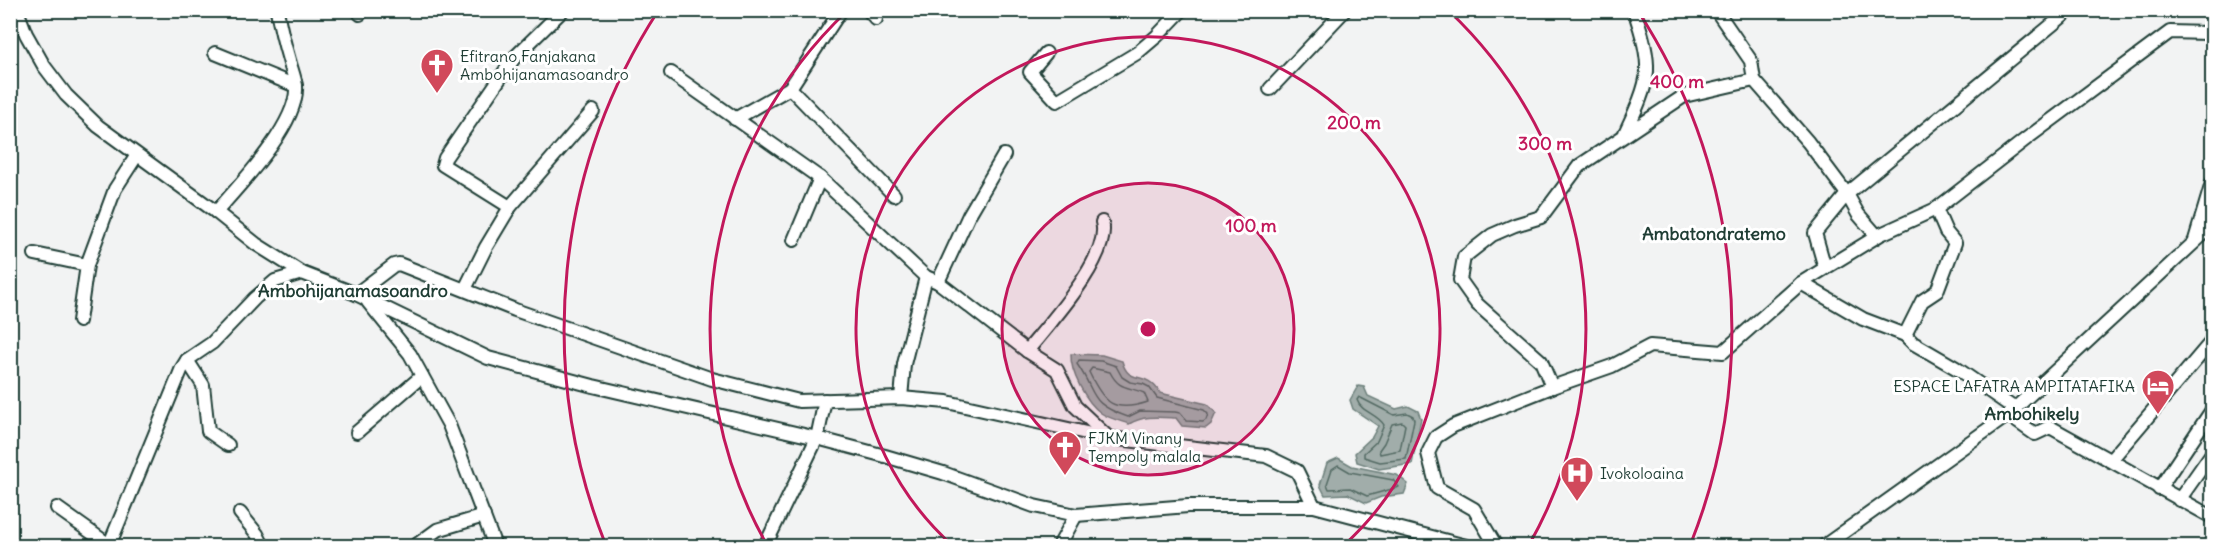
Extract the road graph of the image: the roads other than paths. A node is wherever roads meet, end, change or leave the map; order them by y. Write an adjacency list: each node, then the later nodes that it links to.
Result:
1 (17, 10): 21 (street)
2 (277, 10): 15 (street)
3 (563, 10): 27 (street)
4 (841, 10): 16 (street)
5 (1182, 10): 12 (street)
6 (1345, 10): 17 (street)
7 (1634, 10): 20 (street)
8 (1716, 10): 14 (street)
9 (2070, 10): 25 (street)
10 (2212, 31): 28 (street)
11 (215, 53): 15 (street)
12 (1046, 53)
13 (671, 73): 19 (street)
14 (1754, 80): 20 (street); 25 (street)
15 (296, 86): 29 (street)
16 (790, 88): 19 (street); 26 (street)
17 (1270, 89)
18 (592, 111): 27 (street)
19 (735, 119): 23 (street)
20 (1624, 134): 50 (street)
21 (137, 154): 29 (street); 36 (street)
22 (1004, 155): 40 (street)
23 (820, 178): 33 (street); 39 (street)
24 (2212, 183): 34 (street)
25 (1847, 194): 32 (street); 37 (street)
26 (894, 195)
27 (510, 207): 42 (street)
28 (1936, 210): 32 (street); 45 (street)
29 (216, 212): 38 (street)
30 (1102, 222): 47 (street)
31 (2212, 225): 34 (street)
32 (1877, 236): 37 (street)
33 (794, 240)
34 (2194, 241): 54 (street)
35 (35, 254): 36 (street)
36 (87, 265): 44 (street)
37 (1825, 268): 41 (street)
38 (302, 273): 43 (street); 48 (street)
39 (926, 277): 40 (street); 51 (street)
40 (938, 282): 47 (street)
41 (1801, 283): 45 (street); 50 (street)
42 (465, 290): 43 (street); 52 (street)
43 (361, 297): 49 (street); 56 (street)
44 (79, 321)
45 (1905, 335): 54 (street)
46 (2212, 341): 60 (street)
47 (1027, 351): 57 (street)
48 (187, 360): 58 (street); 69 (street)
49 (422, 376): 55 (street); 67 (street)
50 (1552, 387): 76 (street)
51 (901, 398): 52 (street); 57 (street)
52 (825, 400): 56 (street)
53 (2212, 410): 61 (street)
54 (2011, 412): 60 (street); 77 (street)
55 (357, 432)
56 (817, 438): 66 (street); 73 (street)
57 (1110, 438): 63 (street)
58 (228, 445)
59 (2212, 453): 62 (street)
60 (2110, 461): 61 (street)
61 (2159, 489): 62 (street)
62 (2179, 500): 68 (street)
63 (1314, 506): 66 (street); 75 (street)
64 (57, 508): 69 (street)
65 (240, 513): 70 (street)
66 (1076, 514): 74 (street)
67 (484, 516): 71 (street); 72 (street)
68 (2212, 518)
69 (109, 546)
70 (263, 546)
71 (415, 546)
72 (495, 546)
73 (765, 546)
74 (1059, 546)
75 (1466, 546)
76 (1496, 546)
77 (1824, 546)

